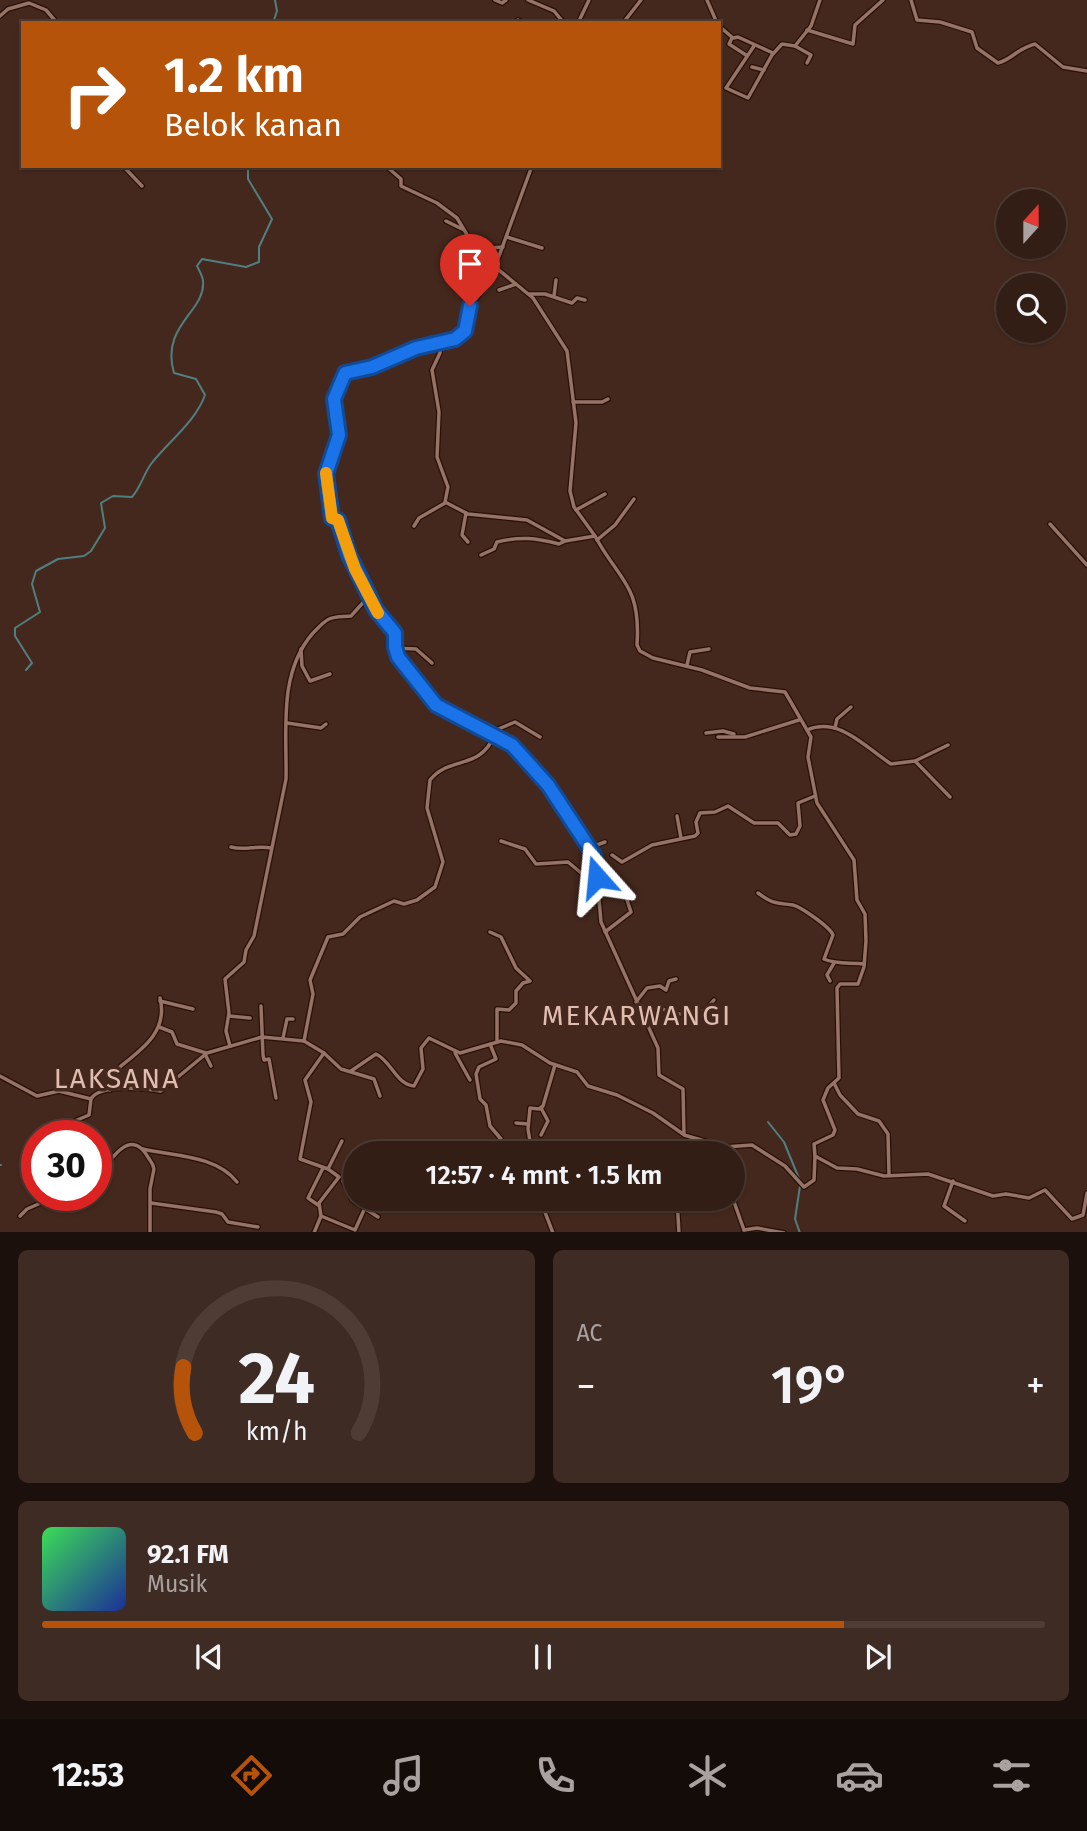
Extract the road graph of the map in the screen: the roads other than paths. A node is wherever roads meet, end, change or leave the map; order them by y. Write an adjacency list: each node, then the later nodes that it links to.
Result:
1 (495, 0): 2 (street)
2 (506, 0)
3 (528, 0): 12 (street)
4 (589, 0): 13 (street)
5 (641, 0): 14 (street)
6 (707, 0): 15 (street)
7 (820, 0): 17 (street)
8 (883, 0): 17 (street)
9 (911, 0): 26 (street)
10 (0, 16): 11 (street)
11 (55, 21)
12 (562, 21)
13 (580, 21)
14 (625, 21)
15 (716, 21)
16 (721, 28): 18 (street)
17 (807, 30): 20 (street)
18 (732, 38): 19 (street); 22 (street)
19 (754, 46): 21 (street); 22 (street)
20 (795, 46): 21 (street); 23 (street)
21 (773, 53): 25 (street)
22 (746, 55): 25 (street)
23 (807, 63)
24 (752, 67): 25 (street)
25 (764, 70)
26 (1087, 71)
27 (125, 168): 30 (street)
28 (388, 168): 32 (street)
29 (531, 168): 33 (street)
30 (142, 186)
31 (446, 221): 32 (street)
32 (462, 229): 34 (street)
33 (507, 237): 34 (street); 35 (street)
34 (503, 247): 36 (street)
35 (542, 247)
36 (494, 266): 38 (street); 43 (street)
37 (556, 280): 41 (street)
38 (516, 284): 39 (street); 40 (street)
39 (499, 290)
40 (529, 294): 41 (street); 45 (street)
41 (554, 296): 42 (street)
42 (584, 300)
43 (440, 343): 48 (street); 58 (street)
44 (608, 399): 45 (street)
45 (573, 402): 49 (street)
46 (605, 494): 49 (street)
47 (634, 499): 53 (street)
48 (445, 502): 50 (street); 52 (street)
49 (576, 510): 53 (street)
50 (466, 513): 54 (street); 55 (street)
51 (1050, 524): 57 (street)
52 (414, 526)
53 (596, 538): 54 (street); 63 (street)
54 (565, 541): 56 (street)
55 (468, 542)
56 (481, 555)
57 (1087, 565)
58 (369, 596): 59 (street); 60 (street)
59 (395, 648): 62 (street); 72 (street)
60 (301, 649): 64 (street); 67 (street)
61 (709, 649): 63 (street)
62 (432, 663)
63 (687, 666): 66 (street)
64 (330, 674)
65 (851, 707): 69 (street)
66 (799, 720): 71 (street); 74 (street)
67 (286, 723): 68 (street); 86 (street)
68 (326, 724)
69 (835, 728): 71 (street); 78 (street)
70 (542, 730): 72 (street)
71 (807, 730): 79 (street)
72 (489, 733): 75 (street)
73 (706, 733): 74 (street)
74 (734, 734): 76 (street)
75 (494, 736): 87 (street); 109 (street)
76 (718, 737)
77 (948, 745): 78 (street)
78 (915, 761): 80 (street)
79 (815, 796): 82 (street); 95 (street)
80 (950, 797)
81 (677, 816): 82 (street)
82 (681, 838): 88 (street)
83 (501, 841): 89 (street)
84 (605, 842): 87 (street)
85 (231, 848): 86 (street)
86 (271, 848): 103 (street)
87 (589, 848): 89 (street)
88 (612, 855)
89 (598, 887): 93 (street)
90 (758, 893): 94 (street)
91 (625, 894): 93 (street)
92 (490, 932): 110 (street)
93 (605, 932): 99 (street)
94 (834, 963): 95 (street); 97 (street)
95 (864, 964): 121 (street)
96 (676, 979): 99 (street)
97 (831, 981)
98 (714, 1000): 102 (street)
99 (636, 1003): 102 (street)
100 (261, 1006): 107 (street)
101 (193, 1009): 106 (street)
102 (642, 1014): 131 (street)
103 (229, 1016): 104 (street); 112 (street)
104 (250, 1018)
105 (293, 1019): 108 (street)
106 (159, 1027): 115 (street); 122 (street)
107 (262, 1037): 108 (street); 112 (street); 124 (street)
108 (283, 1038): 109 (street)
109 (303, 1041): 113 (street)
110 (498, 1042): 111 (street); 116 (street)
111 (489, 1044): 114 (street); 133 (street)
112 (230, 1046): 115 (street)
113 (324, 1053): 118 (street); 140 (street)
114 (455, 1053): 118 (street); 120 (street)
115 (206, 1054): 117 (street); 122 (street)
116 (555, 1065): 126 (street); 131 (street)
117 (211, 1066)
118 (351, 1071): 123 (street)
119 (0, 1076): 125 (street)
120 (470, 1080)
121 (834, 1083): 138 (street); 141 (street)
122 (110, 1090): 125 (street)
123 (380, 1096)
124 (276, 1098)
125 (92, 1099): 127 (street)
126 (541, 1108): 129 (street); 130 (street)
127 (77, 1120)
128 (516, 1123): 129 (street)
129 (528, 1124): 134 (street)
130 (541, 1135)
131 (684, 1135): 135 (street)
132 (342, 1141): 140 (street)
133 (501, 1141)
134 (530, 1141)
135 (704, 1141)
136 (745, 1146): 138 (street)
137 (143, 1149): 139 (street); 145 (street); 147 (street)
138 (815, 1156): 141 (street)
139 (112, 1160)
140 (326, 1169): 142 (street); 148 (street)
141 (889, 1175): 144 (street)
142 (339, 1177): 143 (street); 148 (street)
143 (343, 1181)
144 (953, 1181): 146 (street); 158 (street)
145 (237, 1182)
146 (1087, 1193)
147 (150, 1203): 159 (street); 162 (street)
148 (318, 1205): 156 (street)
149 (25, 1211): 155 (street)
150 (364, 1211): 160 (street)
151 (366, 1211): 157 (street)
152 (545, 1211): 164 (street)
153 (678, 1211): 165 (street)
154 (737, 1211): 161 (street)
155 (20, 1216)
156 (321, 1216): 160 (street); 163 (street)
157 (378, 1217)
158 (965, 1221)
159 (258, 1227)
160 (354, 1231)
161 (744, 1231): 166 (street)
162 (150, 1232)
163 (314, 1232)
164 (553, 1232)
165 (679, 1232)
166 (779, 1232)

